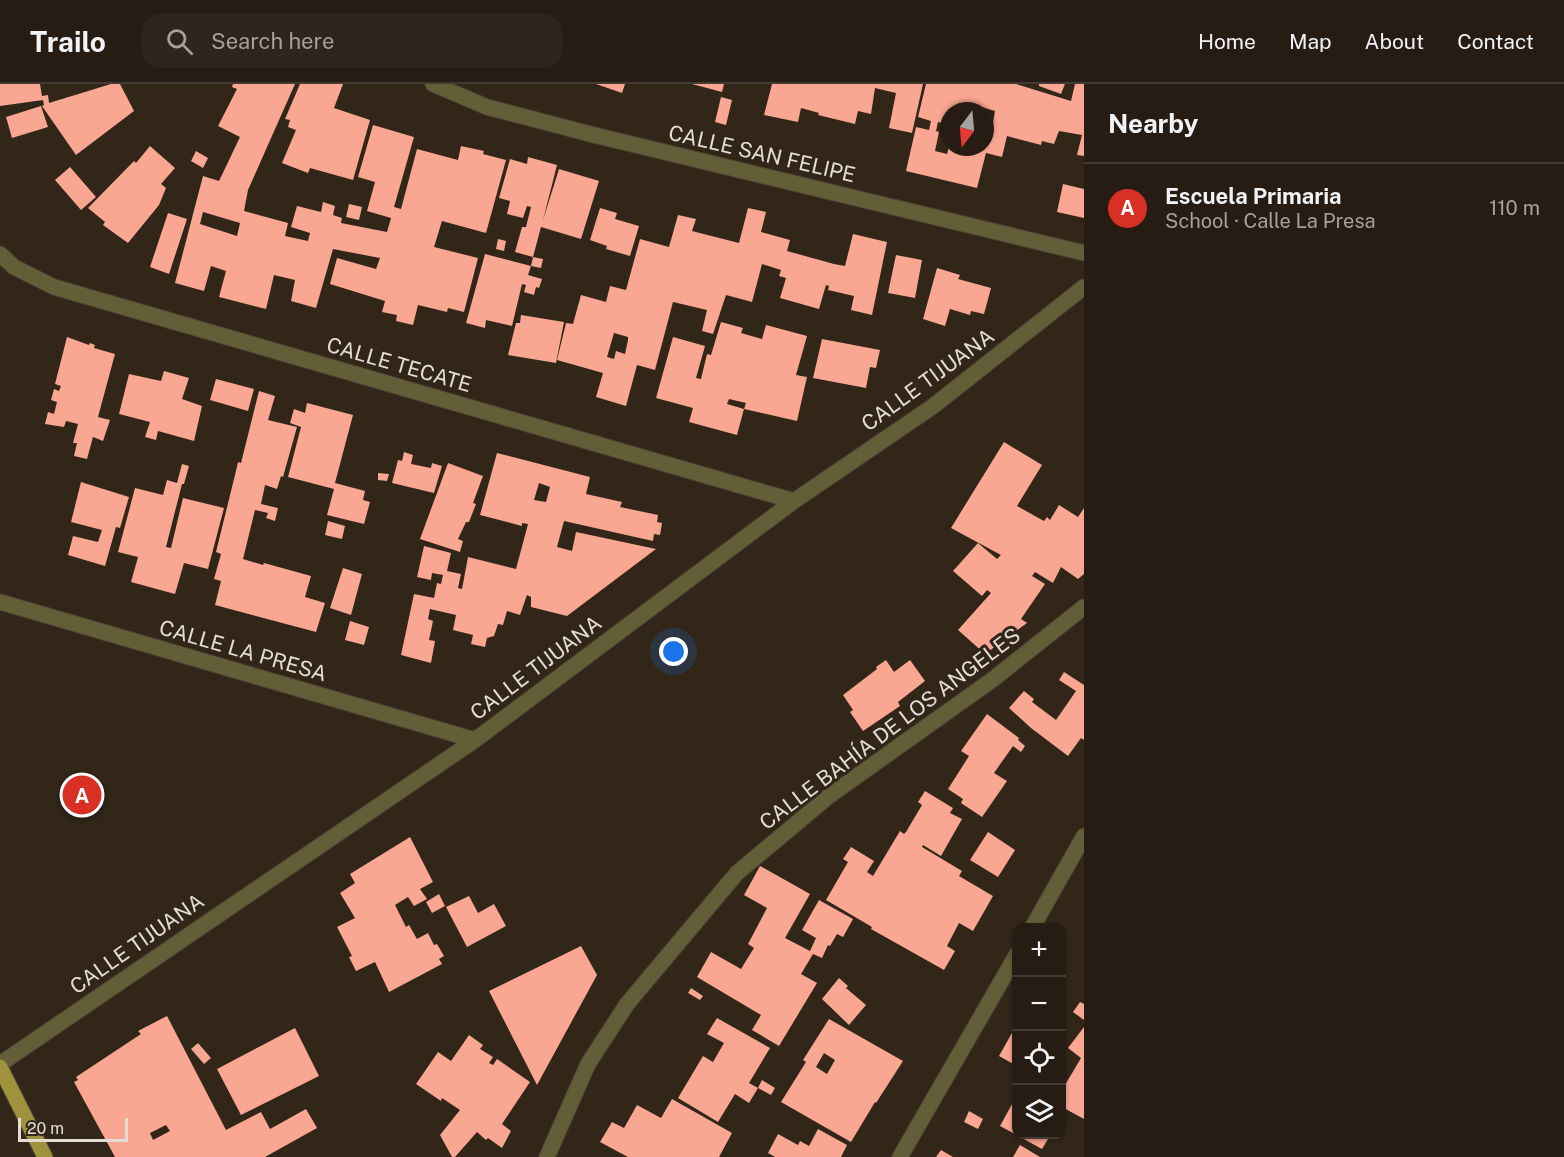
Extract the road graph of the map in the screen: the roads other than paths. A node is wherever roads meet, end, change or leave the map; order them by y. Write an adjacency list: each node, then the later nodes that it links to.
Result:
1 (433, 84): 2 (street, CALLE SAN FELIPE)
2 (1084, 253)
3 (0, 254): 5 (street, CALLE TECATE)
4 (1084, 288): 5 (street, CALLE TIJUANA)
5 (794, 501): 8 (street, CALLE TIJUANA)
6 (0, 602): 8 (street, CALLE LA PRESA)
7 (1084, 607): 14 (street, CALLE BAHÍA DE LOS ANGELES)
8 (475, 740): 12 (street, CALLE TIJUANA)
9 (1084, 836): 10 (street)
10 (1034, 923)
11 (1012, 963): 15 (street)
12 (0, 1065): 13 (main road)
13 (45, 1157)
14 (547, 1157)
15 (900, 1157)

